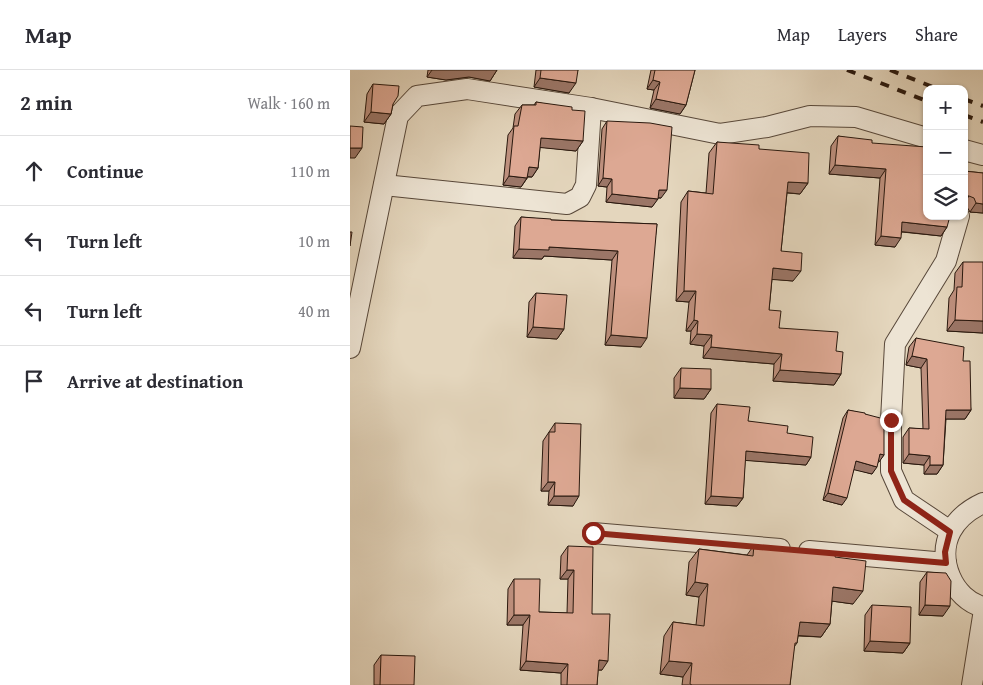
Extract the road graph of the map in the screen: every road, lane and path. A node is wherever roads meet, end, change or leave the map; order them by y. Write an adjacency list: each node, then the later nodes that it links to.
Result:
1 (591, 108): 2 (street); 3 (street); 3 (street)
2 (923, 137)
3 (384, 185): 5 (street)
4 (959, 220): 7 (street)
5 (350, 348)
6 (983, 503): 7 (street)
7 (950, 532): 9 (street)
8 (593, 533): 9 (street)
9 (946, 563): 10 (street)
10 (983, 607)
11 (983, 616): 12 (street)
12 (972, 685)

